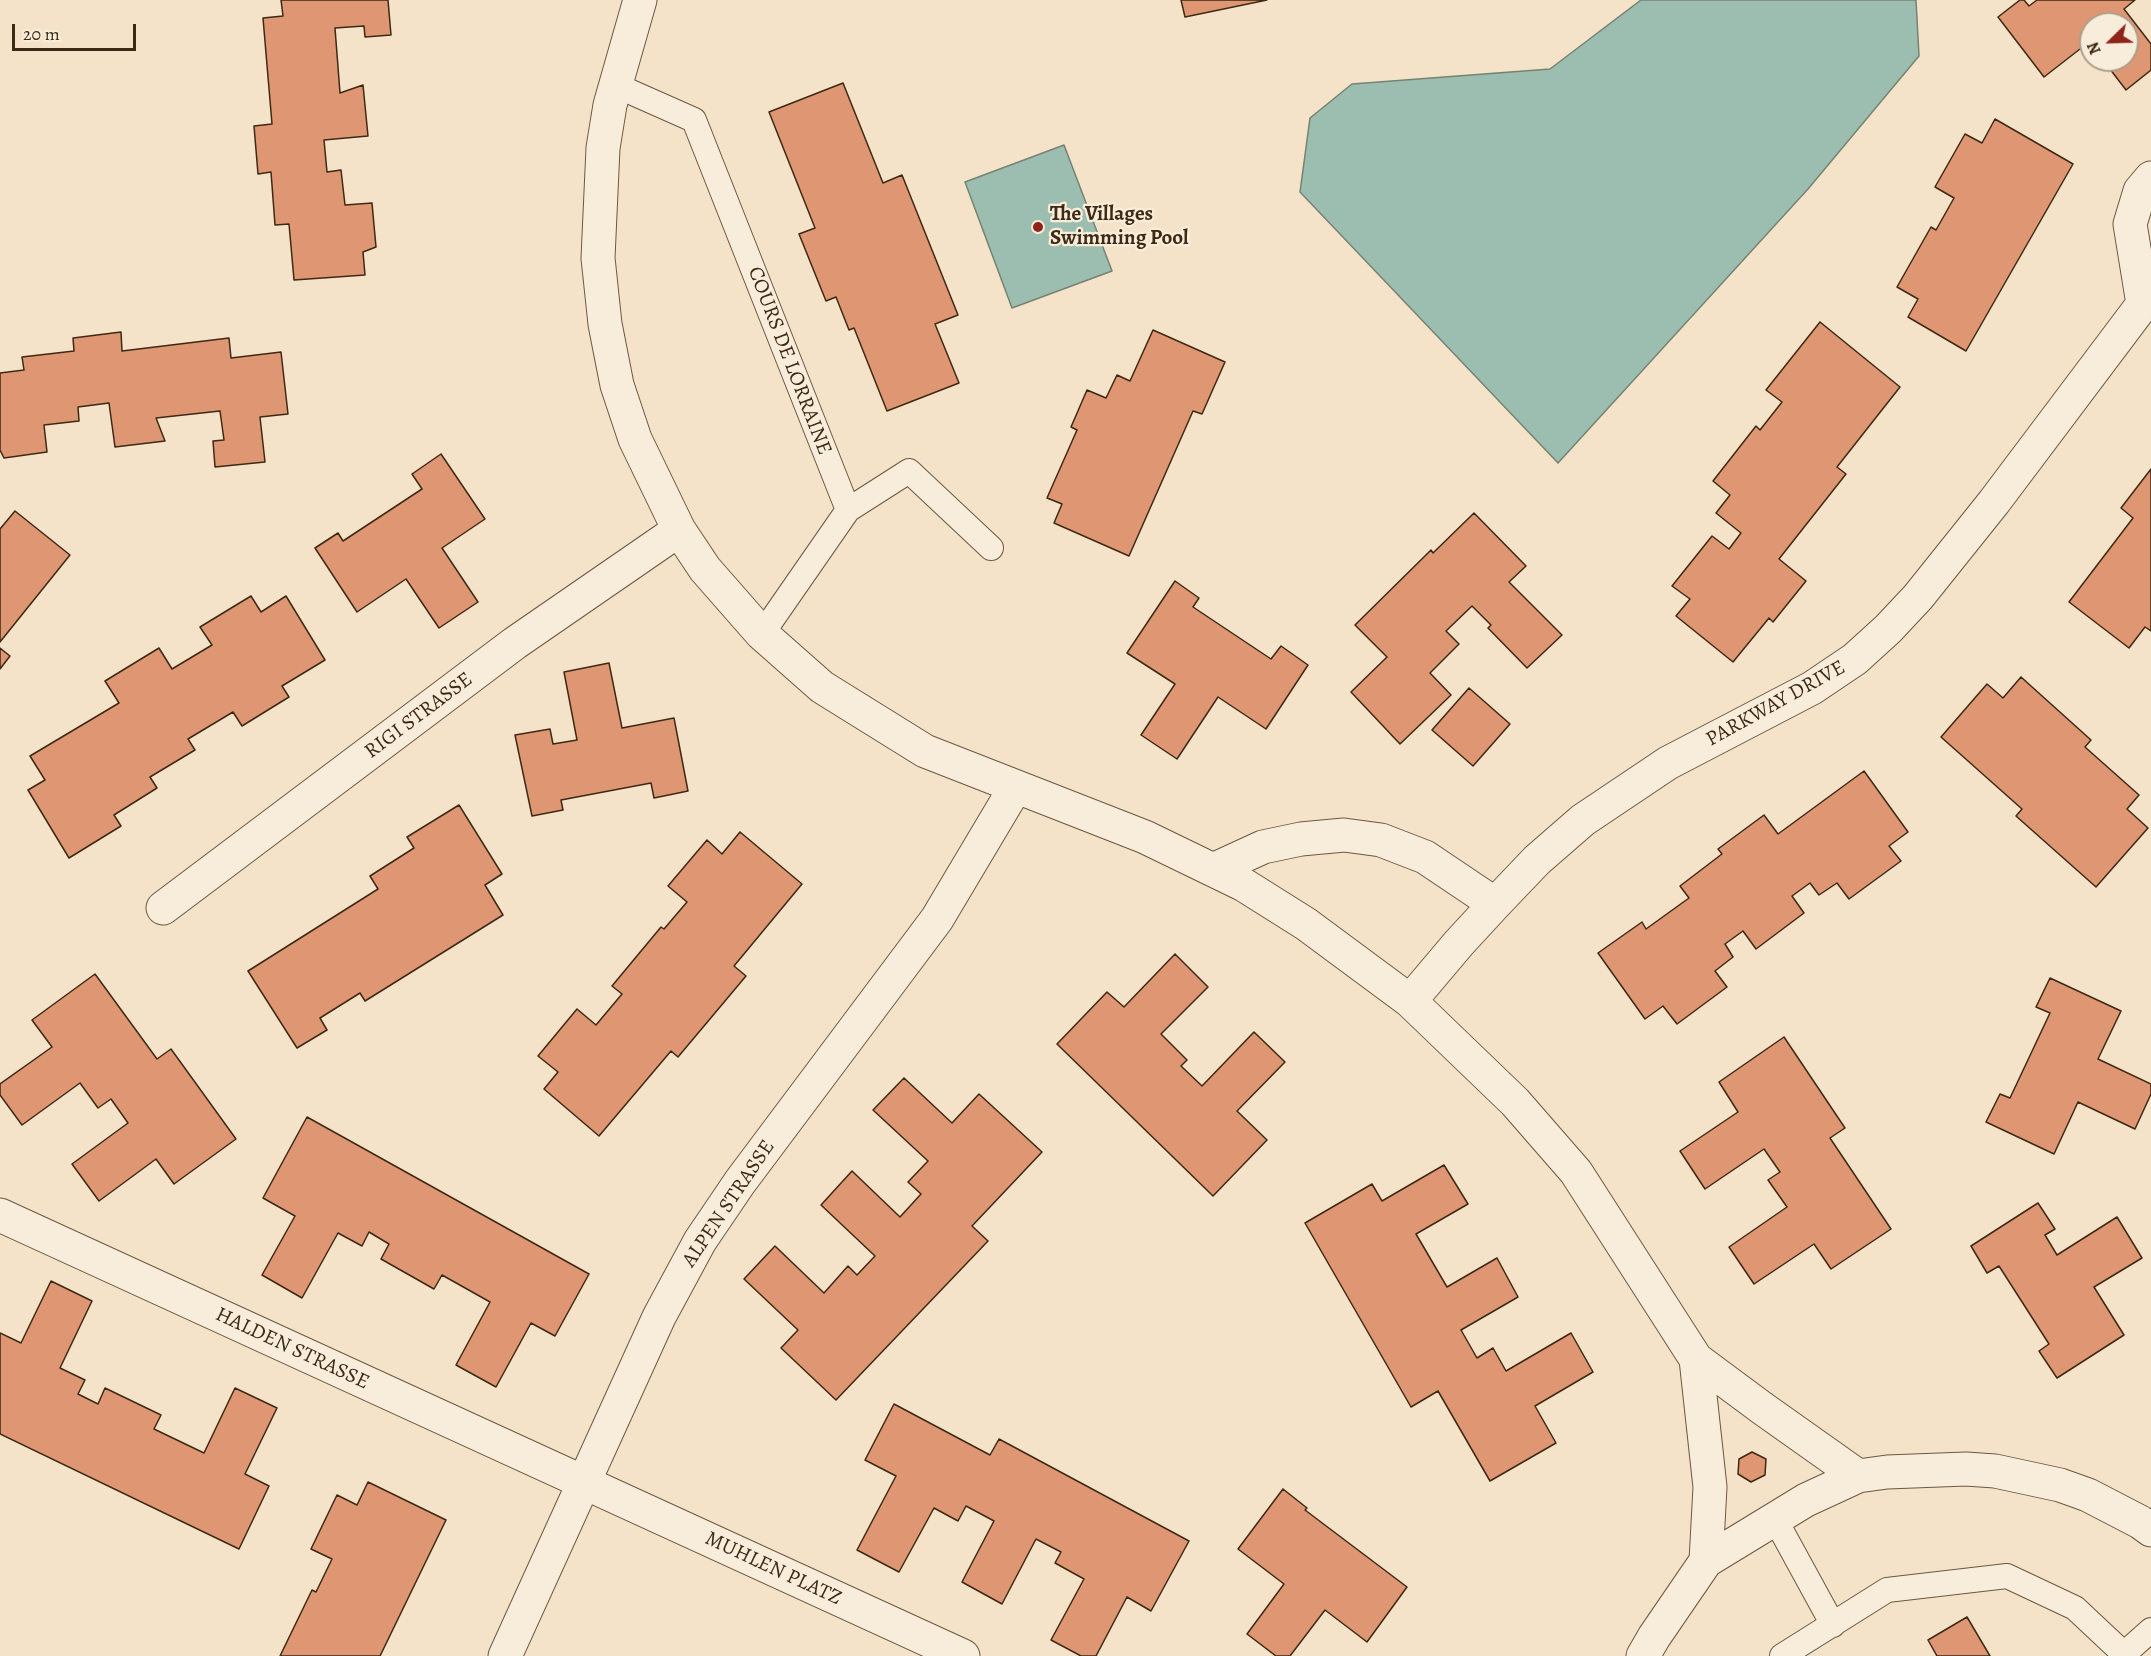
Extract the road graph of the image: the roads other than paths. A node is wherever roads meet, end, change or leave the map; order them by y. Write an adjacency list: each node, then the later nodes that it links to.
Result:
1 (640, 0): 2 (street)
2 (615, 85): 5 (lane, COURS DE LORRAINE); 6 (street)
3 (2151, 178): 4 (street, PARKWAY DRIVE)
4 (2147, 302): 11 (street, PARKWAY DRIVE)
5 (848, 510): 7 (lane); 8 (lane)
6 (679, 530): 8 (street); 12 (street, RIGI STRASSE)
7 (991, 548)
8 (762, 634): 9 (street)
9 (1015, 788): 10 (street); 17 (street, ALPEN STRASSE)
10 (1213, 870): 11 (street); 13 (street)
11 (1496, 904): 13 (street, PARKWAY DRIVE)
12 (163, 908)
13 (1410, 1001): 15 (street)
14 (0, 1215): 17 (street, HALDEN STRASSE)
15 (1696, 1359): 16 (street); 20 (street)
16 (1858, 1476): 18 (street); 19 (street)
17 (584, 1483): 23 (street, ALPEN STRASSE); 24 (street, MUHLEN PLATZ)
18 (1775, 1519): 20 (street); 21 (lane)
19 (2151, 1530)
20 (1706, 1560): 25 (street)
21 (1833, 1625): 22 (lane); 26 (lane)
22 (2151, 1630)
23 (505, 1656)
24 (963, 1656)
25 (1643, 1656)
26 (1782, 1656)

